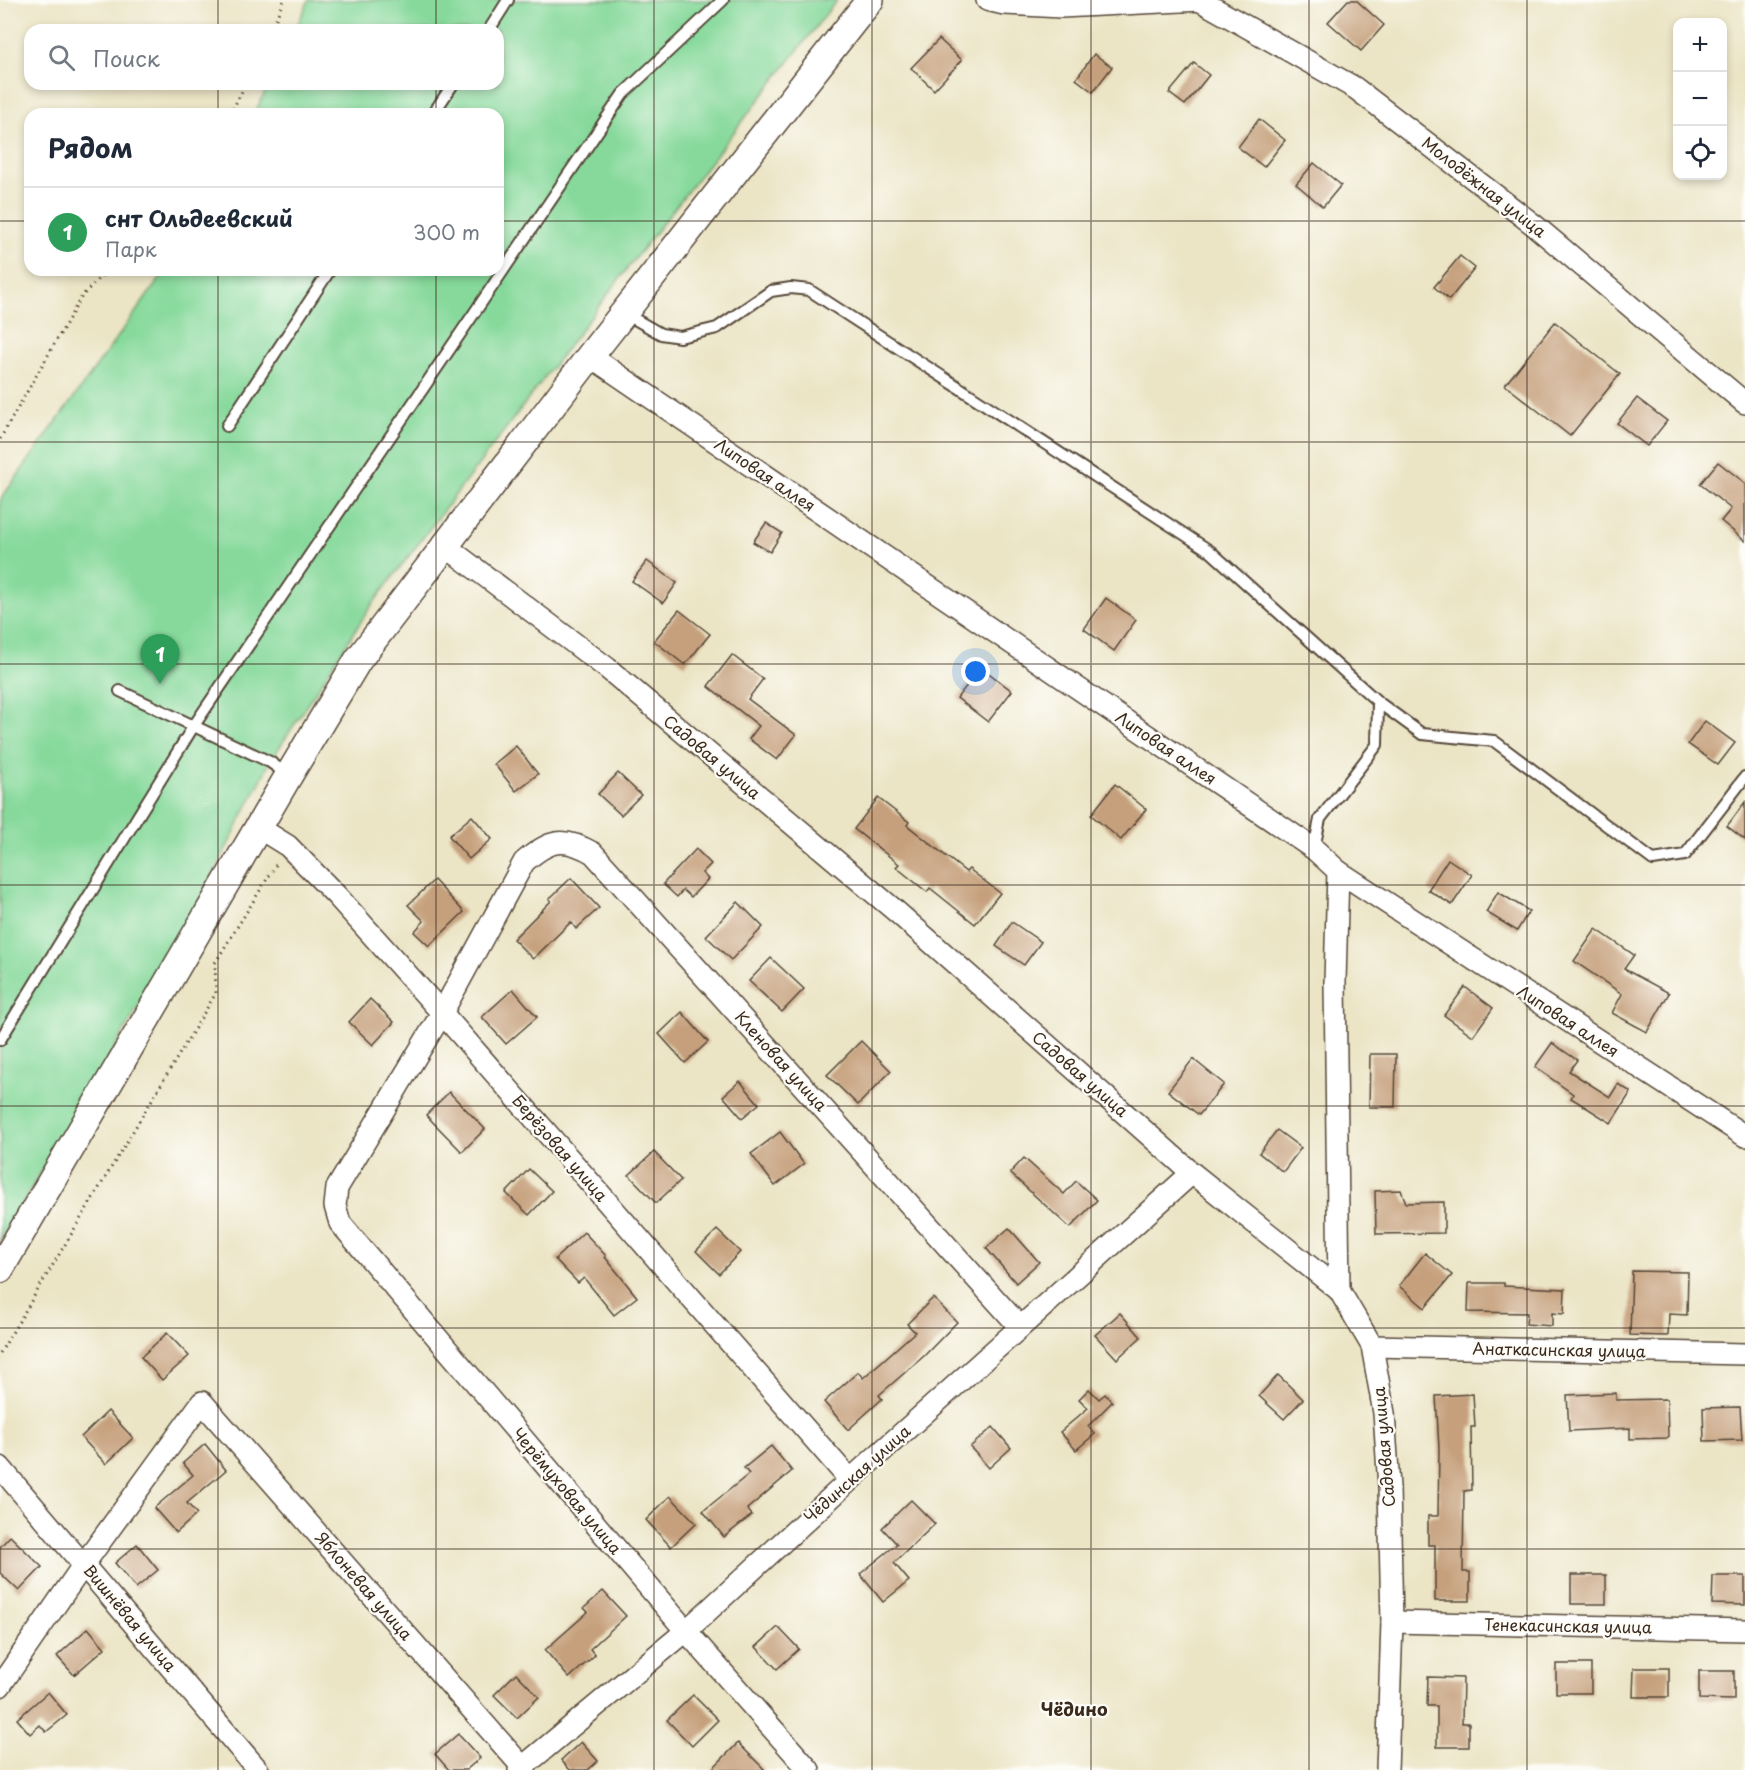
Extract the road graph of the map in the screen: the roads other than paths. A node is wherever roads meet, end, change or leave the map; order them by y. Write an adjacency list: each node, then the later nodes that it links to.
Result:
1 (508, 0): 6 (lane)
2 (723, 0): 9 (lane)
3 (870, 0): 12 (street)
4 (987, 0): 5 (street)
5 (1202, 1): 14 (street, Молодёжная улица)
6 (493, 24)
7 (449, 90): 8 (lane)
8 (437, 108)
9 (504, 269)
10 (326, 276): 15 (lane)
11 (499, 276): 19 (lane)
12 (624, 313): 13 (street); 18 (lane)
13 (590, 356): 16 (street); 23 (street, Липовая аллея)
14 (1745, 404)
15 (227, 426)
16 (444, 545): 20 (street); 28 (street, Садовая улица)
17 (120, 691): 19 (lane)
18 (1378, 702): 21 (lane); 23 (lane)
19 (193, 727): 20 (lane); 26 (lane)
20 (289, 775): 22 (street)
21 (1745, 777)
22 (258, 828): 25 (street, Берёзовая улица); 29 (street)
23 (1314, 849): 24 (street, Липовая аллея)
24 (1338, 871): 27 (street, Липовая аллея); 30 (street)
25 (442, 1013): 31 (street, Кленовая улица); 35 (street, Берёзовая улица); 39 (street, Черёмуховая улица)
26 (0, 1040)
27 (1745, 1136)
28 (1192, 1173): 30 (street, Садовая улица); 31 (street, Чёдинская улица)
29 (0, 1269)
30 (1339, 1290): 32 (street, Садовая улица)
31 (1020, 1327): 35 (street, Чёдинская улица)
32 (1372, 1346): 33 (street, Анаткасинская улица); 37 (street, Садовая улица)
33 (1745, 1354)
34 (0, 1467): 36 (street, Вишнёвая улица)
35 (850, 1480): 39 (street, Чёдинская улица)
36 (84, 1564): 40 (street); 41 (street, Яблоневая улица); 42 (street, Вишнёвая улица)
37 (1392, 1622): 38 (street, Тенекасинская улица); 44 (street, Садовая улица)
38 (1745, 1630)
39 (686, 1631): 41 (street, Чёдинская улица); 43 (street, Черёмуховая улица)
40 (0, 1686)
41 (522, 1769)
42 (258, 1770)
43 (809, 1770)
44 (1387, 1770)

